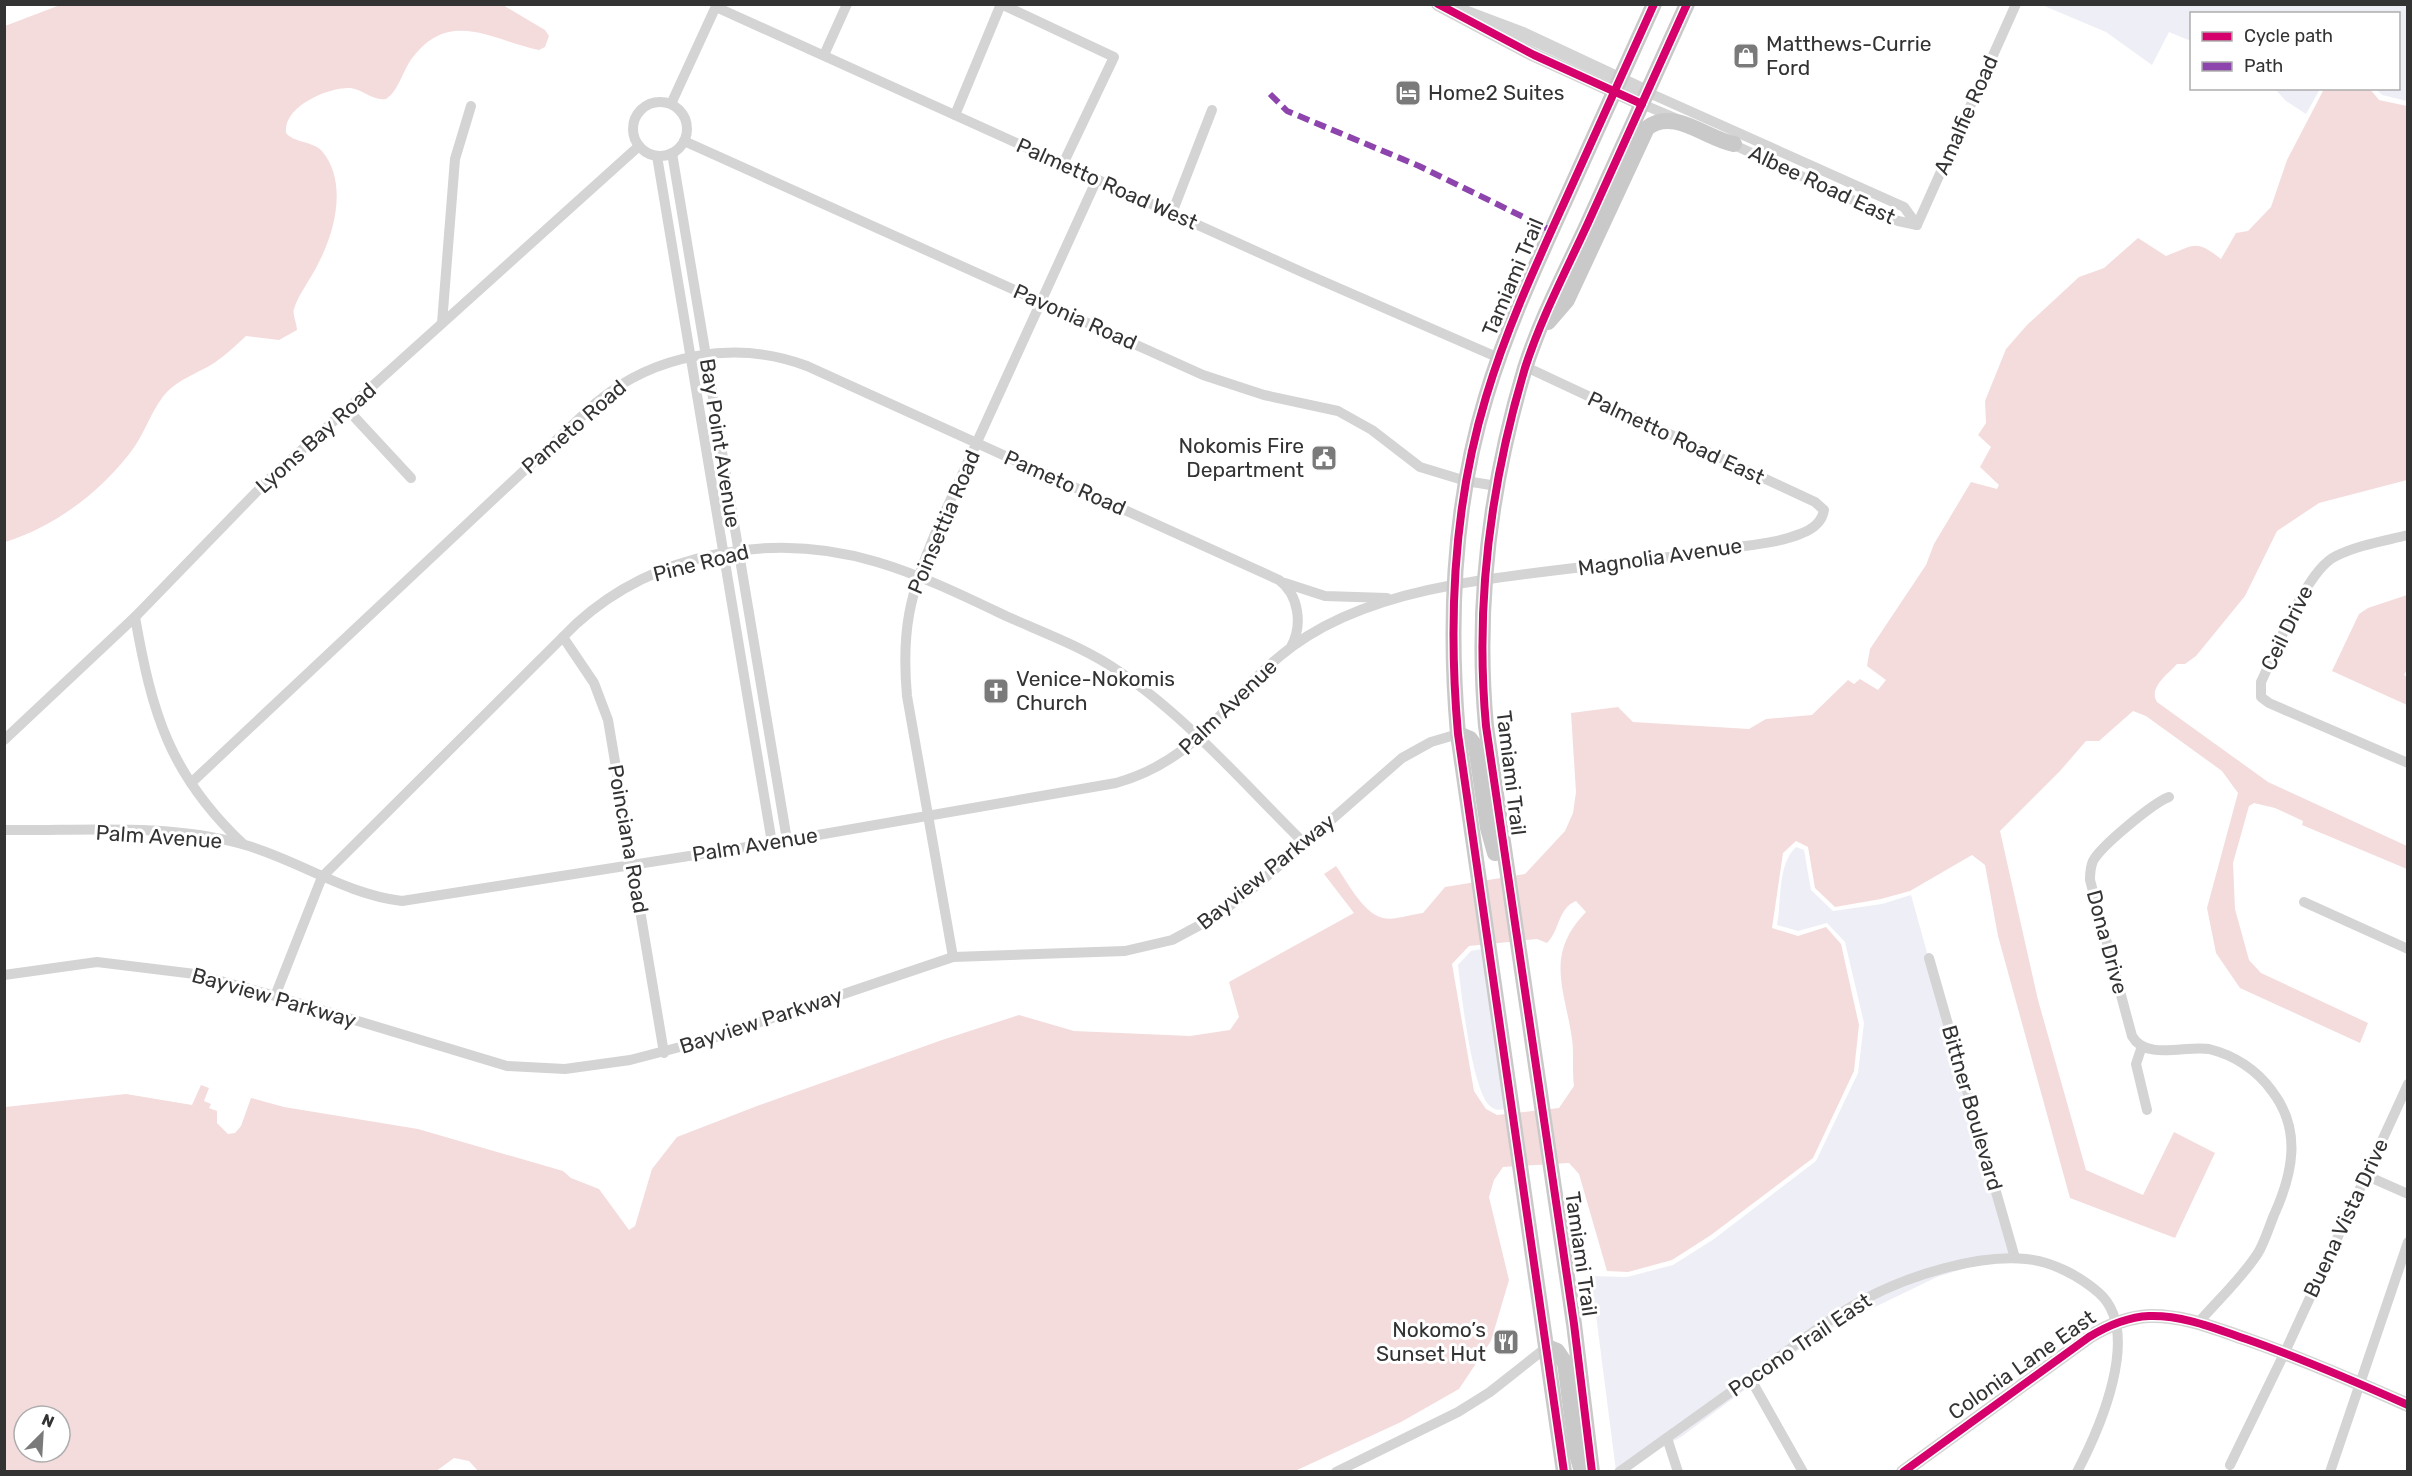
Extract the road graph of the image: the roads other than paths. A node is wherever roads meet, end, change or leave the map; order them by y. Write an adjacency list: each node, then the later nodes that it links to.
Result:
1 (847, 4): 8 (street)
2 (1001, 4): 14 (street); 20 (street)
3 (1439, 4): 9 (street, Albee Road East)
4 (1654, 4): 9 (main road, Tamiami Trail)
5 (1687, 4): 10 (main road, Tamiami Trail)
6 (2016, 4): 23 (street, Amalfie Road)
7 (717, 6): 8 (street, Palmetto Road West); 11 (street)
8 (824, 55): 14 (street, Palmetto Road West)
9 (1617, 86): 10 (street, Albee Road East); 29 (main road, Tamiami Trail)
10 (1645, 98): 16 (street, Albee Road East); 23 (street, Albee Road East); 26 (main road, Tamiami Trail)
11 (671, 104): 15 (street); 17 (street)
12 (471, 106): 25 (street)
13 (1212, 110): 22 (street)
14 (955, 115): 20 (street, Palmetto Road West)
15 (684, 141): 18 (street); 24 (street, Pavonia Road)
16 (1734, 144): 23 (street, Albee Road East); 26 (main road)
17 (639, 146): 19 (street); 25 (street, Lyons Bay Road)
18 (672, 153): 19 (street); 27 (street, Bay Point Avenue)
19 (657, 156): 28 (street, Bay Point Avenue)
20 (1063, 164): 21 (street, Palmetto Road West)
21 (1096, 179): 22 (street, Palmetto Road West); 24 (street, Poinsettia Road)
22 (1172, 213): 29 (street, Palmetto Road West)
23 (1917, 225)
24 (1041, 301): 32 (street, Poinsettia Road); 34 (street, Pavonia Road)
25 (442, 323): 31 (street, Lyons Bay Road)
26 (1539, 332): 30 (main road, Tamiami Trail)
27 (706, 355): 28 (street, Pameto Road); 32 (street, Pameto Road); 38 (street, Bay Point Avenue)
28 (690, 357): 39 (street, Bay Point Avenue); 52 (street, Pameto Road)
29 (1499, 358): 34 (main road, Tamiami Trail)
30 (1526, 368): 35 (main road, Tamiami Trail); 36 (street, Palmetto Road East)
31 (347, 409): 33 (street); 45 (street, Lyons Bay Road)
32 (977, 443): 40 (street, Poinsettia Road); 41 (street, Pameto Road)
33 (411, 478)
34 (1466, 481): 35 (street, Pavonia Road); 43 (main road, Tamiami Trail)
35 (1497, 486): 42 (main road, Tamiami Trail)
36 (1824, 510): 42 (street, Magnolia Avenue)
37 (2408, 535): 51 (street, Ceil Drive)
38 (737, 550): 39 (street, Pine Road); 40 (street, Pine Road); 56 (street, Bay Point Avenue)
39 (723, 553): 46 (street, Pine Road); 57 (street, Bay Point Avenue)
40 (918, 576): 49 (street, Pine Road); 54 (street, Poinsettia Road)
41 (1280, 580): 44 (street, Pameto Road); 47 (street)
42 (1483, 581): 43 (street, Magnolia Avenue); 61 (main road, Tamiami Trail)
43 (1454, 585): 44 (street, Palm Avenue); 48 (main road, Tamiami Trail)
44 (1394, 598): 47 (street, Palm Avenue)
45 (135, 617): 50 (street, Lyons Bay Road); 52 (street)
46 (562, 637): 60 (street, Poinciana Road); 62 (street, Pine Road)
47 (1291, 647): 49 (street, Palm Avenue)
48 (1458, 734): 59 (street, Bayview Parkway); 61 (main road); 79 (main road, Tamiami Trail)
49 (1199, 739): 54 (street, Palm Avenue); 59 (street, Pine Road)
50 (4, 740)
51 (2408, 763)
52 (191, 783): 58 (street)
53 (2169, 797): 69 (street, Dona Drive)
54 (927, 817): 56 (street, Palm Avenue); 65 (street, Poinsettia Road)
55 (4, 830): 58 (street, Palm Avenue)
56 (787, 840): 57 (street, Palm Avenue)
57 (772, 843): 60 (street, Palm Avenue)
58 (243, 844): 62 (street, Palm Avenue)
59 (1305, 845): 65 (street, Bayview Parkway)
60 (632, 865): 62 (street, Palm Avenue); 70 (street, Poinciana Road)
61 (1506, 875): 89 (main road, Tamiami Trail)
62 (322, 878): 68 (street, Pine Road)
63 (2304, 902): 64 (street)
64 (2408, 949)
65 (953, 957): 70 (street, Bayview Parkway)
66 (1929, 958): 76 (street, Bittner Boulevard)
67 (4, 975): 68 (street, Bayview Parkway)
68 (275, 996): 70 (street, Bayview Parkway)
69 (2142, 1046): 72 (street); 77 (street)
70 (664, 1053)
71 (2408, 1084): 73 (street, Buena Vista Drive)
72 (2147, 1110)
73 (2365, 1175): 74 (street); 80 (street, Buena Vista Drive)
74 (2408, 1194)
75 (2408, 1242): 82 (street)
76 (2015, 1258): 78 (street, Pocono Trail East); 81 (street, Pocono Trail East)
77 (2199, 1322): 78 (street, Colonia Lane East); 80 (street, Colonia Lane East)
78 (2115, 1323): 93 (street, Colonia Lane East); 94 (street)
79 (1547, 1347): 86 (street); 87 (main road, Tamiami Trail); 88 (main road)
80 (2285, 1352): 82 (street, Colonia Lane East); 85 (street, Buena Vista Drive)
81 (1750, 1378): 84 (street, Pocono Trail East); 92 (street)
82 (2360, 1383): 83 (street, Colonia Lane East); 95 (street)
83 (2408, 1405)
84 (1667, 1438): 90 (street, Pocono Trail East); 91 (street)
85 (2230, 1465)
86 (1336, 1472)
87 (1563, 1472)
88 (1582, 1472)
89 (1592, 1472)
90 (1619, 1472)
91 (1678, 1472)
92 (1803, 1472)
93 (1903, 1472)
94 (2077, 1472)
95 (2330, 1472)

